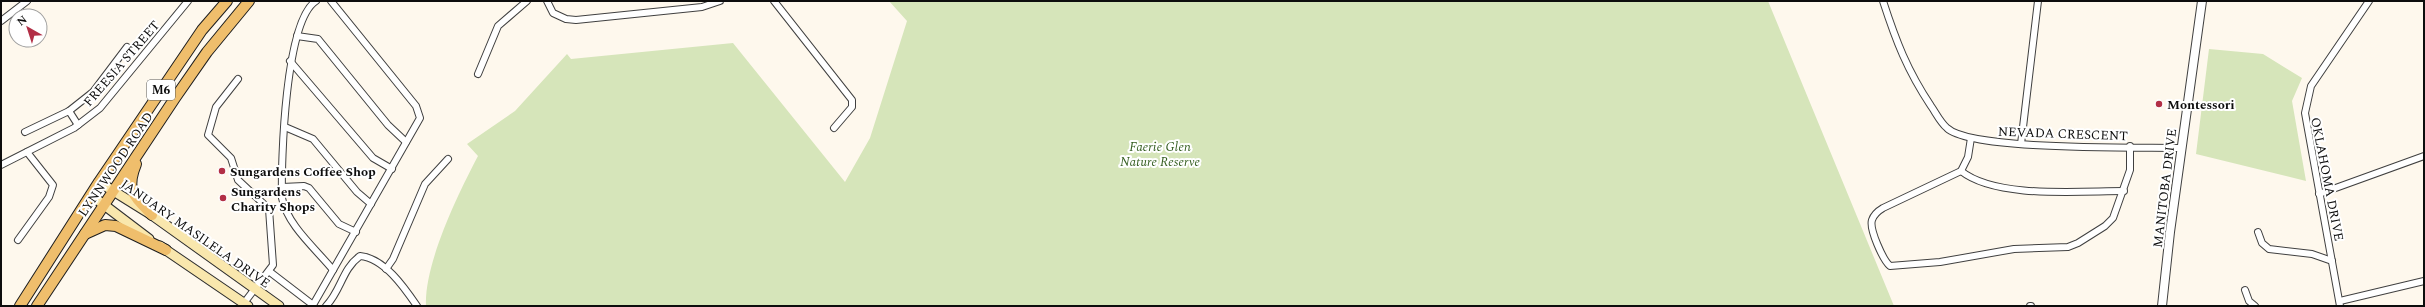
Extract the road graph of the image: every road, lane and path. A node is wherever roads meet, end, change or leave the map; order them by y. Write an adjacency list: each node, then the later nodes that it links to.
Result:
1 (27, 1): 15 (street)
2 (188, 1): 22 (street, FREESIA STREET)
3 (227, 1): 38 (main road, LYNNWOOD ROAD / M6)
4 (249, 1): 25 (main road, LYNNWOOD ROAD / M6)
5 (316, 1): 16 (street)
6 (331, 1): 28 (street)
7 (548, 1): 8 (street)
8 (720, 1)
9 (774, 1): 24 (street)
10 (1883, 1): 27 (street, NEVADA CRESCENT)
11 (2038, 1): 29 (street)
12 (2202, 1): 31 (street, MANITOBA DRIVE)
13 (2369, 1): 42 (street, OKLAHOMA DRIVE)
14 (523, 2): 19 (street)
15 (1, 21)
16 (297, 36): 18 (street); 28 (street)
17 (126, 47): 21 (street)
18 (290, 61): 23 (street); 36 (street)
19 (478, 74)
20 (238, 79): 55 (street)
21 (70, 111): 22 (street); 26 (street)
22 (78, 125): 32 (street, FREESIA STREET)
23 (285, 127): 39 (street); 44 (street)
24 (834, 128)
25 (153, 130): 40 (main road, LYNNWOOD ROAD / M6); 46 (main road)
26 (25, 132)
27 (1971, 138): 29 (street, NEVADA CRESCENT); 37 (street)
28 (406, 142): 36 (street)
29 (2021, 144): 30 (street, NEVADA CRESCENT)
30 (2130, 146): 31 (street, NEVADA CRESCENT); 41 (street)
31 (2181, 148): 67 (street, MANITOBA DRIVE)
32 (27, 152): 35 (street, FREESIA STREET); 50 (street)
33 (2424, 156): 42 (street)
34 (448, 159): 53 (street)
35 (1, 165)
36 (392, 169): 44 (street)
37 (1961, 171): 41 (street); 41 (street)
38 (99, 182): 40 (main road, JANUARY MASILELA DRIVE); 43 (main road, LYNNWOOD ROAD / M6)
39 (282, 187): 47 (street); 54 (street)
40 (113, 191): 45 (main road, LYNNWOOD ROAD / M6); 46 (main road, JANUARY MASILELA DRIVE)
41 (2124, 191)
42 (2319, 194): 52 (street, OKLAHOMA DRIVE)
43 (91, 195): 45 (main road); 62 (main road, LYNNWOOD ROAD / M6)
44 (371, 204): 47 (street)
45 (102, 205): 49 (main road, LYNNWOOD ROAD / M6); 51 (main road)
46 (152, 215): 57 (main road, JANUARY MASILELA DRIVE)
47 (356, 232): 54 (street)
48 (2258, 232): 52 (street)
49 (82, 236): 51 (main road); 63 (main road, LYNNWOOD ROAD / M6)
50 (18, 240)
51 (166, 250): 60 (main road)
52 (2332, 261): 59 (street, OKLAHOMA DRIVE)
53 (386, 269): 65 (street); 66 (street)
54 (333, 270): 61 (street)
55 (270, 272): 57 (street); 61 (street)
56 (2424, 281): 59 (street)
57 (255, 289): 60 (street); 64 (main road, JANUARY MASILELA DRIVE)
58 (2245, 290): 68 (street)
59 (2340, 304)
60 (246, 305)
61 (313, 305)
62 (20, 306)
63 (37, 306)
64 (279, 306)
65 (326, 306)
66 (417, 306)
67 (2162, 306)
68 (2255, 306)

